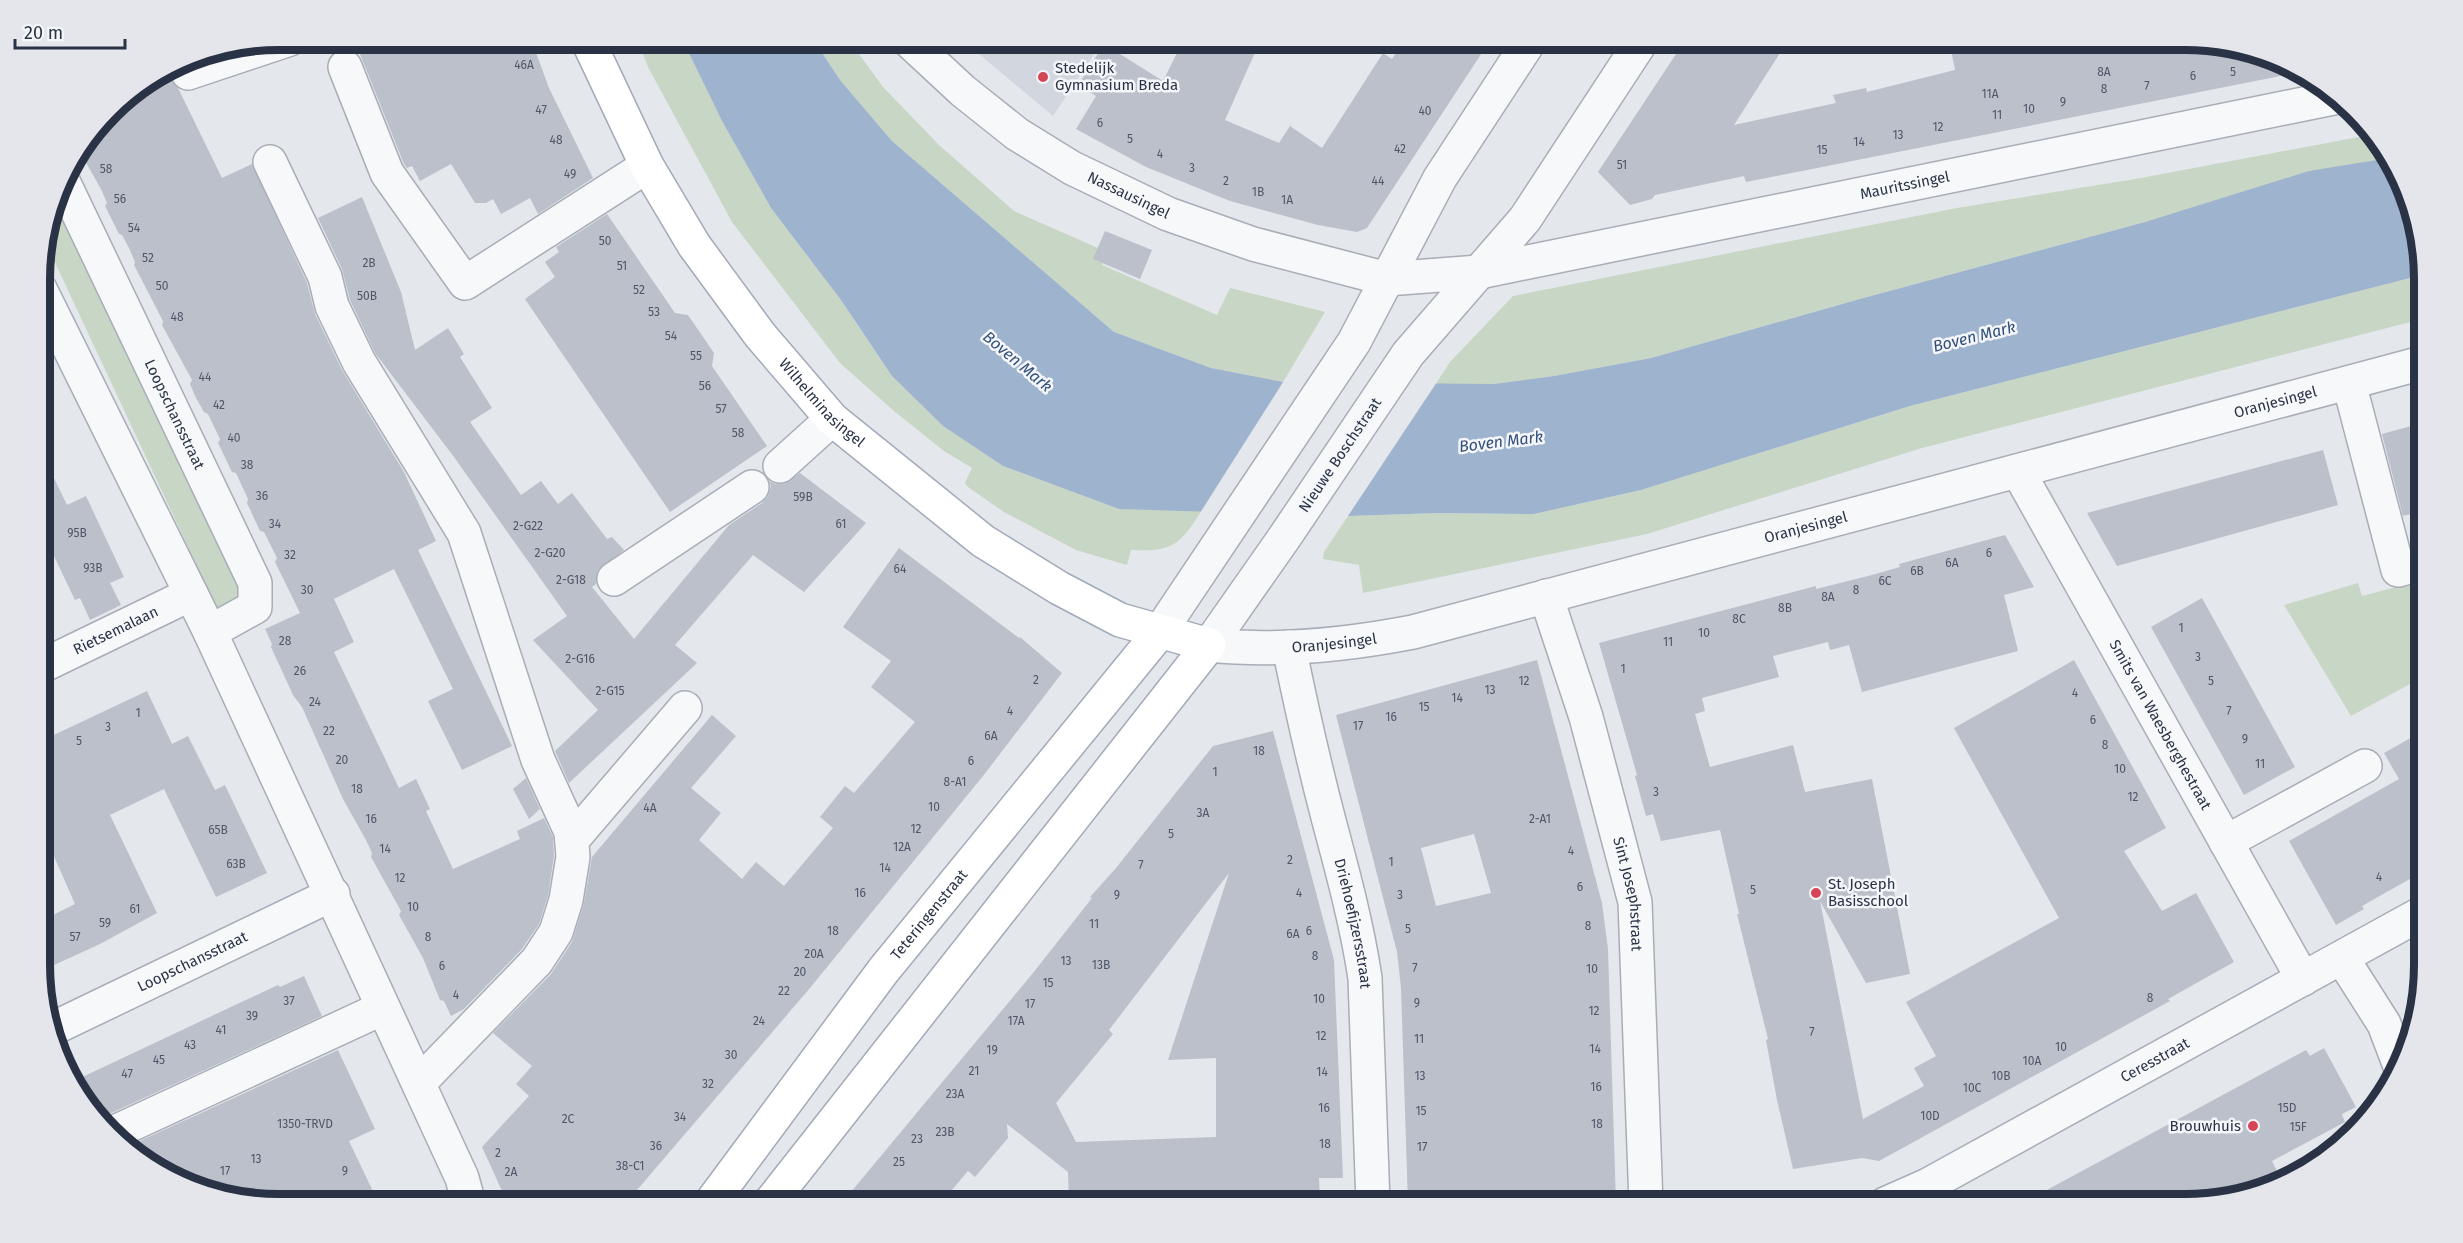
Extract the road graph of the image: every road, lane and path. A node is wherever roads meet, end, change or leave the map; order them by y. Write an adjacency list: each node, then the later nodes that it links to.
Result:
1 (256, 50): 7 (street)
2 (592, 50): 10 (main road, Wilhelminasingel)
3 (919, 50): 13 (street, Nassausingel)
4 (1524, 50): 13 (street)
5 (1636, 50): 12 (street, Nieuwe Boschstraat)
6 (345, 67): 10 (street)
7 (188, 73)
8 (2327, 99): 12 (street, Mauritssingel)
9 (270, 162): 31 (street)
10 (647, 166): 17 (main road, Wilhelminasingel)
11 (67, 190): 25 (street, Loopschansstraat)
12 (1479, 272): 13 (street); 26 (street, Nieuwe Boschstraat)
13 (1387, 279): 26 (street)
14 (50, 318): 23 (street)
15 (2414, 365): 16 (street, Oranjesingel)
16 (2349, 383): 19 (street, Oranjesingel); 21 (street)
17 (832, 419): 18 (street); 26 (main road, Wilhelminasingel)
18 (780, 466)
19 (2018, 471): 24 (street, Oranjesingel); 32 (street, Smits van Waesberghestraat)
20 (752, 487): 22 (street)
21 (2414, 566)
22 (614, 579)
23 (191, 594): 25 (street); 28 (street, Rietsemalaan)
24 (1546, 596): 27 (street, Oranjesingel); 46 (street, Sint Josephstraat)
25 (210, 632): 33 (street)
26 (1184, 639): 27 (street, Oranjesingel); 43 (main road, Teteringenstraat); 44 (main road)
27 (1289, 648): 45 (street, Driehoefijzersstraat)
28 (50, 662)
29 (685, 708): 31 (street)
30 (2366, 766): 32 (street)
31 (572, 840): 40 (street)
32 (2226, 842): 36 (street, Smits van Waesberghestraat)
33 (333, 894): 37 (street); 38 (street, Loopschansstraat)
34 (2414, 918): 35 (street, Ceresstraat)
35 (2342, 958): 36 (street, Ceresstraat); 39 (street)
36 (2303, 980): 47 (street, Ceresstraat)
37 (383, 1008): 40 (street); 41 (street)
38 (58, 1026)
39 (2396, 1052)
40 (419, 1083): 42 (street)
41 (120, 1130)
42 (467, 1194)
43 (717, 1194)
44 (776, 1194)
45 (1373, 1194)
46 (1646, 1194)
47 (1908, 1194)

